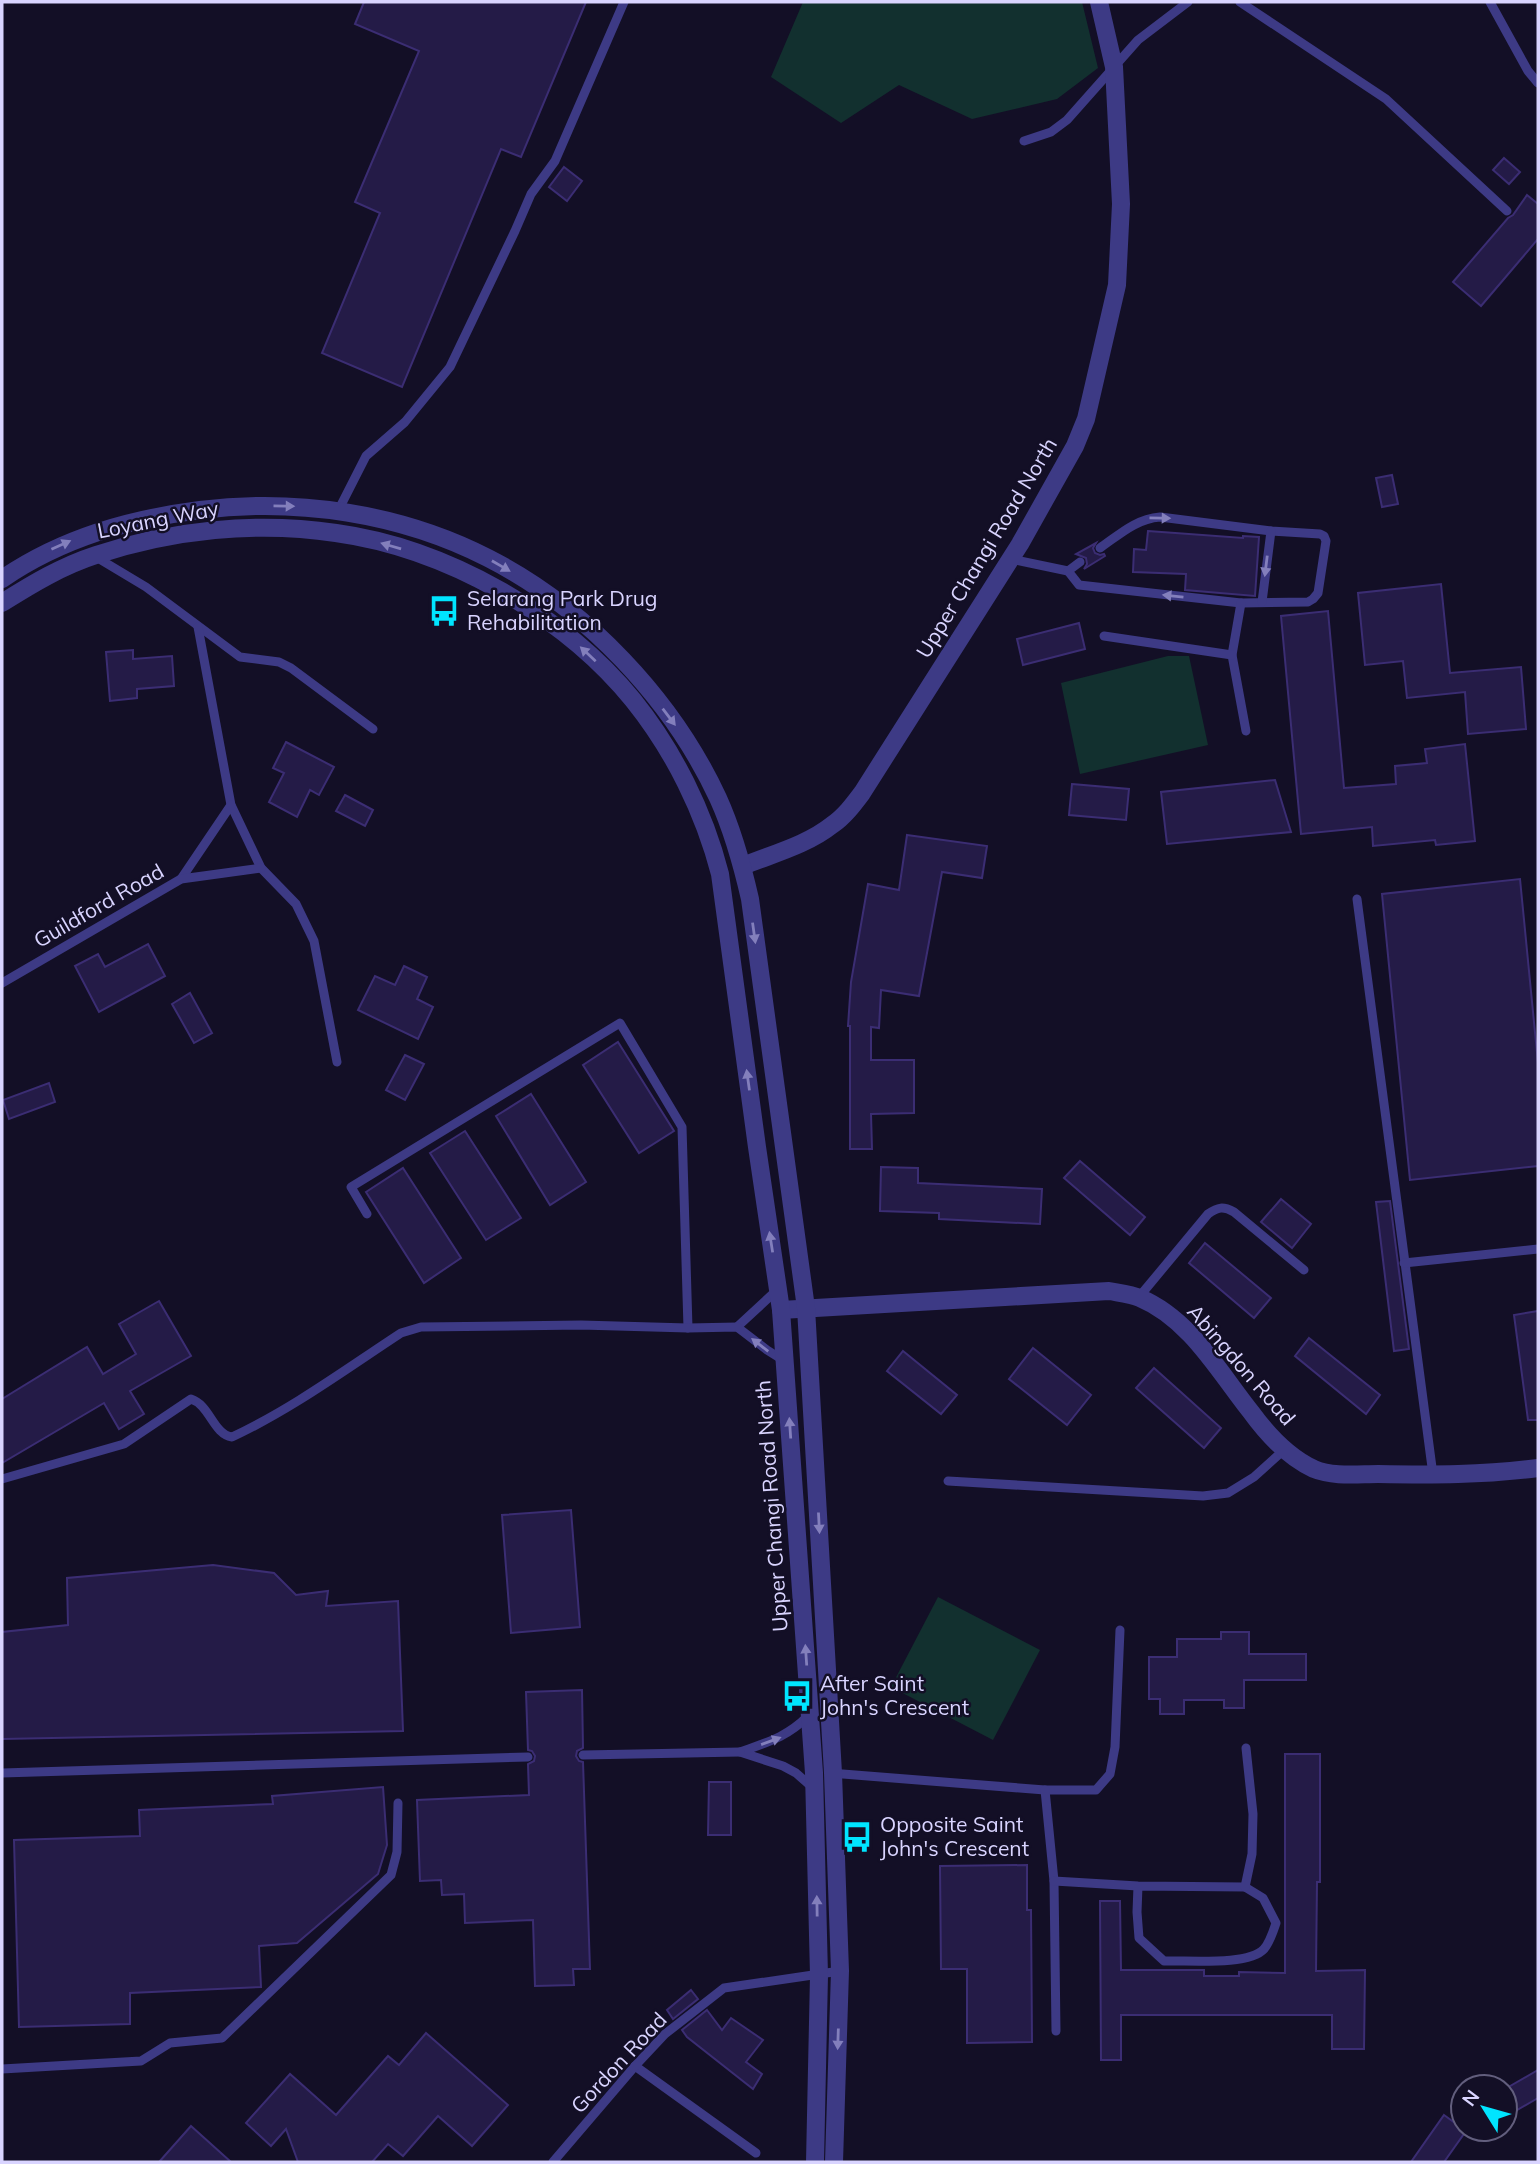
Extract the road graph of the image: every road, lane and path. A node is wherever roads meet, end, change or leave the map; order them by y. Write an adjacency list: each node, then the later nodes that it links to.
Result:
1 (624, 2): 10 (lane)
2 (1099, 2): 6 (street, Upper Changi Road North)
3 (1188, 2): 6 (lane)
4 (1240, 2): 9 (lane)
5 (1490, 2): 7 (lane)
6 (1114, 67): 8 (lane); 14 (street, Upper Changi Road North)
7 (1538, 83)
8 (1024, 141)
9 (1507, 211)
10 (338, 511): 17 (street, Loyang Way, one-way to 10); 27 (street, Loyang Way, one-way to 27)
11 (1270, 531): 12 (lane, one-way to 11); 18 (lane, one-way to 18); 18 (lane)
12 (1100, 548)
13 (94, 555): 19 (street, Loyang Way); 21 (lane); 30 (street, Loyang Way, one-way to 13)
14 (1011, 559): 16 (lane); 28 (street, Upper Changi Road North)
15 (1080, 562): 16 (lane)
16 (1068, 570): 20 (lane, one-way to 16)
17 (2, 579)
18 (1262, 602): 20 (lane)
19 (2, 603)
20 (1241, 603): 23 (lane)
21 (198, 626): 24 (lane); 26 (lane)
22 (1104, 636): 23 (lane)
23 (1231, 655): 25 (lane)
24 (373, 729)
25 (1246, 731)
26 (231, 804): 29 (lane); 31 (lane)
27 (731, 828): 28 (street, Upper Changi Road North)
28 (743, 866): 30 (lane, Upper Changi Road North); 41 (street, Upper Changi Road North, one-way to 41)
29 (261, 868): 31 (lane, Guildford Road); 34 (lane)
30 (720, 874): 39 (street, Upper Changi Road North, one-way to 30)
31 (181, 878): 33 (lane, Guildford Road)
32 (1357, 899): 37 (lane)
33 (2, 983)
34 (337, 1062)
35 (367, 1214): 44 (lane)
36 (1538, 1249): 37 (lane)
37 (1405, 1263): 48 (lane)
38 (1304, 1270): 40 (lane)
39 (778, 1289): 42 (street, Upper Changi Road North); 43 (lane)
40 (1139, 1297): 41 (street, Abingdon Road); 46 (street, Abingdon Road)
41 (806, 1308): 42 (street, Abingdon Road); 58 (street, Upper Changi Road North, one-way to 58)
42 (781, 1310): 45 (street, Upper Changi Road North)
43 (737, 1327): 44 (lane); 45 (lane, one-way to 43)
44 (688, 1328): 49 (lane)
45 (785, 1361): 52 (street, Upper Changi Road North, one-way to 45)
46 (1284, 1449): 48 (street, Abingdon Road); 50 (lane)
47 (1538, 1468): 48 (street, Abingdon Road)
48 (1433, 1475)
49 (2, 1479)
50 (948, 1481)
51 (1120, 1630): 60 (lane)
52 (810, 1714): 54 (lane, one-way to 52); 59 (street, Upper Changi Road North)
53 (1246, 1748): 64 (lane)
54 (740, 1752): 55 (lane); 59 (lane)
55 (583, 1755)
56 (528, 1757): 57 (lane)
57 (2, 1773)
58 (833, 1773): 59 (lane); 60 (lane); 65 (street, Upper Changi Road North)
59 (814, 1781): 66 (street, Upper Changi Road North, one-way to 59)
60 (1045, 1790): 62 (lane)
61 (398, 1803): 69 (lane)
62 (1054, 1881): 63 (lane); 67 (lane)
63 (1138, 1886): 64 (lane); 64 (lane)
64 (1245, 1888)
65 (840, 1971): 66 (lane, Gordon Road); 73 (street, Upper Changi Road North, one-way to 73)
66 (818, 1975): 68 (lane, Gordon Road); 72 (street, Upper Changi Road North)
67 (1056, 2031)
68 (635, 2066): 70 (lane); 71 (lane, Gordon Road)
69 (2, 2069)
70 (756, 2152)
71 (553, 2162)
72 (815, 2162)
73 (834, 2162)

